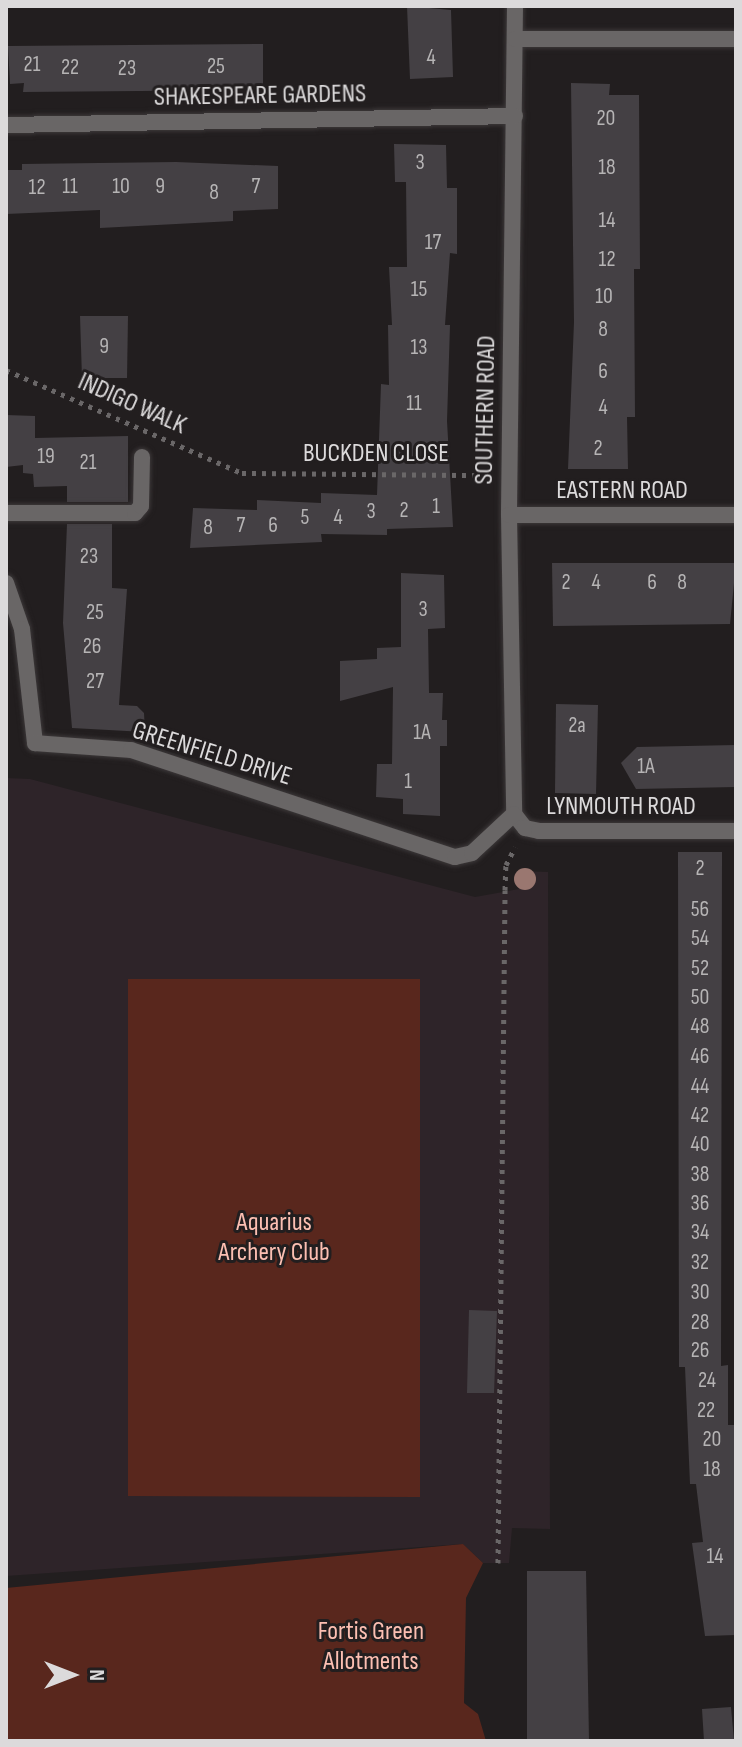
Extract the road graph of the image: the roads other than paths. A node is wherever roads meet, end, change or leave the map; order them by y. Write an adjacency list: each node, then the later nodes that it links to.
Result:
1 (515, 6): 2 (street, SOUTHERN ROAD)
2 (515, 39): 3 (street); 4 (street, SOUTHERN ROAD)
3 (736, 39)
4 (515, 116): 5 (street, SHAKESPEARE GARDENS); 8 (street, SOUTHERN ROAD)
5 (6, 125)
6 (142, 457): 7 (street)
7 (6, 513)
8 (509, 515): 9 (street, EASTERN ROAD); 11 (street, SOUTHERN ROAD)
9 (736, 515)
10 (6, 583): 11 (street, GREENFIELD DRIVE)
11 (514, 814): 12 (street, LYNMOUTH ROAD)
12 (736, 831)

